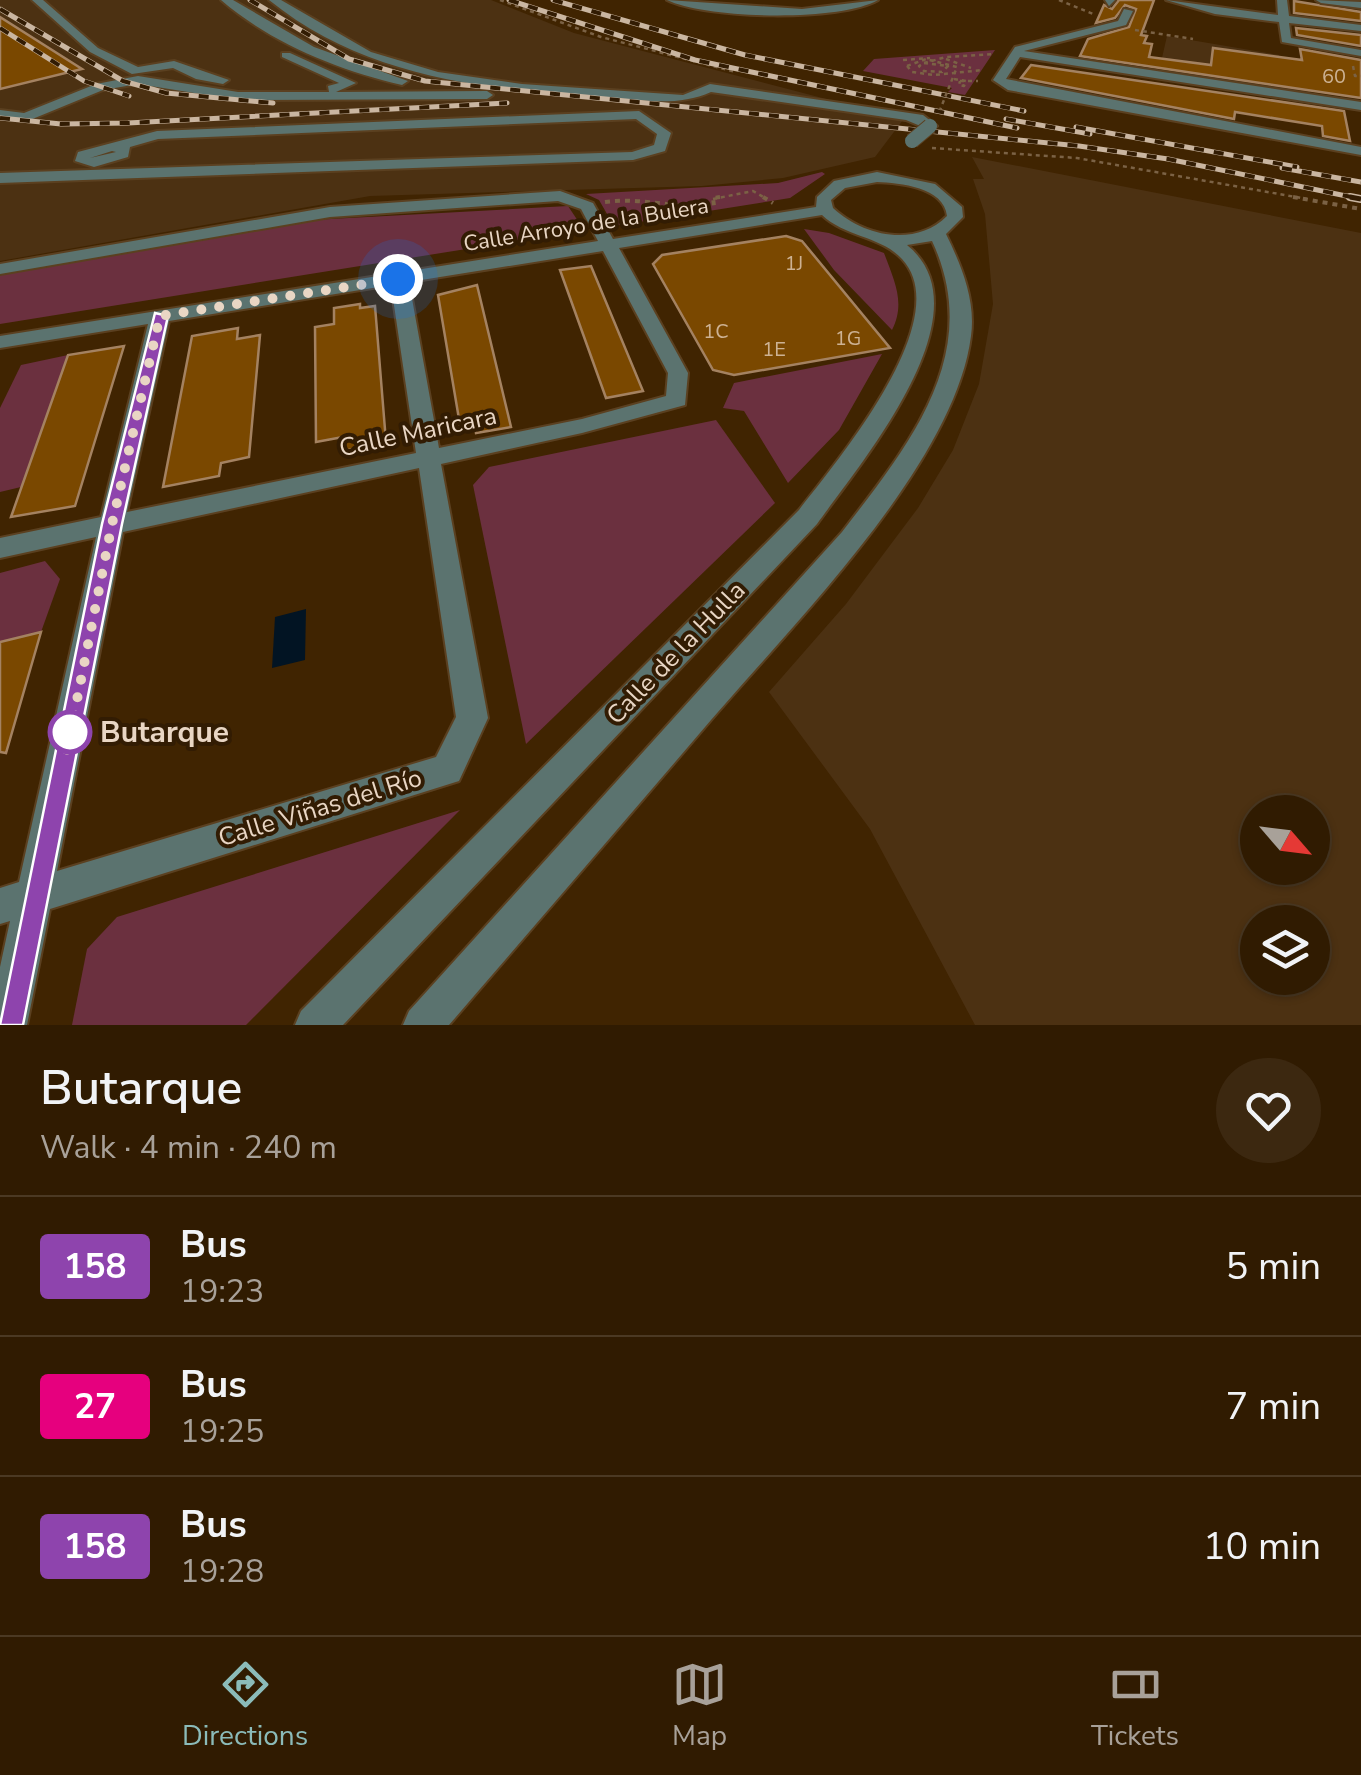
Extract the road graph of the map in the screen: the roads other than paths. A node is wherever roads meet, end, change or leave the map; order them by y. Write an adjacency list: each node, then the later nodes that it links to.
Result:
1 (37, 0): 17 (street)
2 (226, 0): 20 (street)
3 (274, 0): 18 (street)
4 (672, 0): 5 (street)
5 (873, 0)
6 (1171, 0): 9 (street)
7 (1321, 0): 8 (street)
8 (1361, 4)
9 (1284, 14): 10 (street); 12 (street); 13 (street); 16 (street)
10 (1361, 16)
11 (1128, 18): 14 (street)
12 (1361, 28)
13 (1361, 40)
14 (1016, 53): 21 (street); 26 (street)
15 (286, 55): 17 (street)
16 (1359, 64)
17 (244, 86): 19 (street)
18 (539, 86): 20 (street); 25 (street, bridge)
19 (188, 90): 20 (street); 23 (street)
20 (448, 95)
21 (1361, 106)
22 (0, 114): 23 (street)
23 (24, 117): 24 (street)
24 (0, 130)
25 (912, 142)
26 (1361, 150)
27 (0, 164): 28 (street)
28 (0, 178)
29 (824, 210): 30 (street); 31 (street); 32 (street, Calle Arroyo de la Bulera)
30 (938, 233): 31 (street); 44 (street, Calle de la Hulla)
31 (885, 238): 43 (street, Calle de la Hulla)
32 (610, 245): 33 (street); 34 (street, Calle Arroyo de la Bulera); 37 (street, Calle Maricara)
33 (0, 268)
34 (398, 279): 35 (street, Calle Arroyo de la Bulera); 37 (street, Calle Viñas del Río)
35 (160, 316): 36 (street, Calle Arroyo de la Bulera); 38 (street)
36 (0, 342)
37 (430, 458): 38 (street, Calle Maricara); 40 (street, Calle Viñas del Río)
38 (112, 524): 39 (street, Calle Maricara); 40 (street)
39 (0, 548)
40 (37, 895): 41 (street, Calle Viñas del Río); 42 (street)
41 (0, 906)
42 (8, 1025)
43 (315, 1025)
44 (423, 1025)

